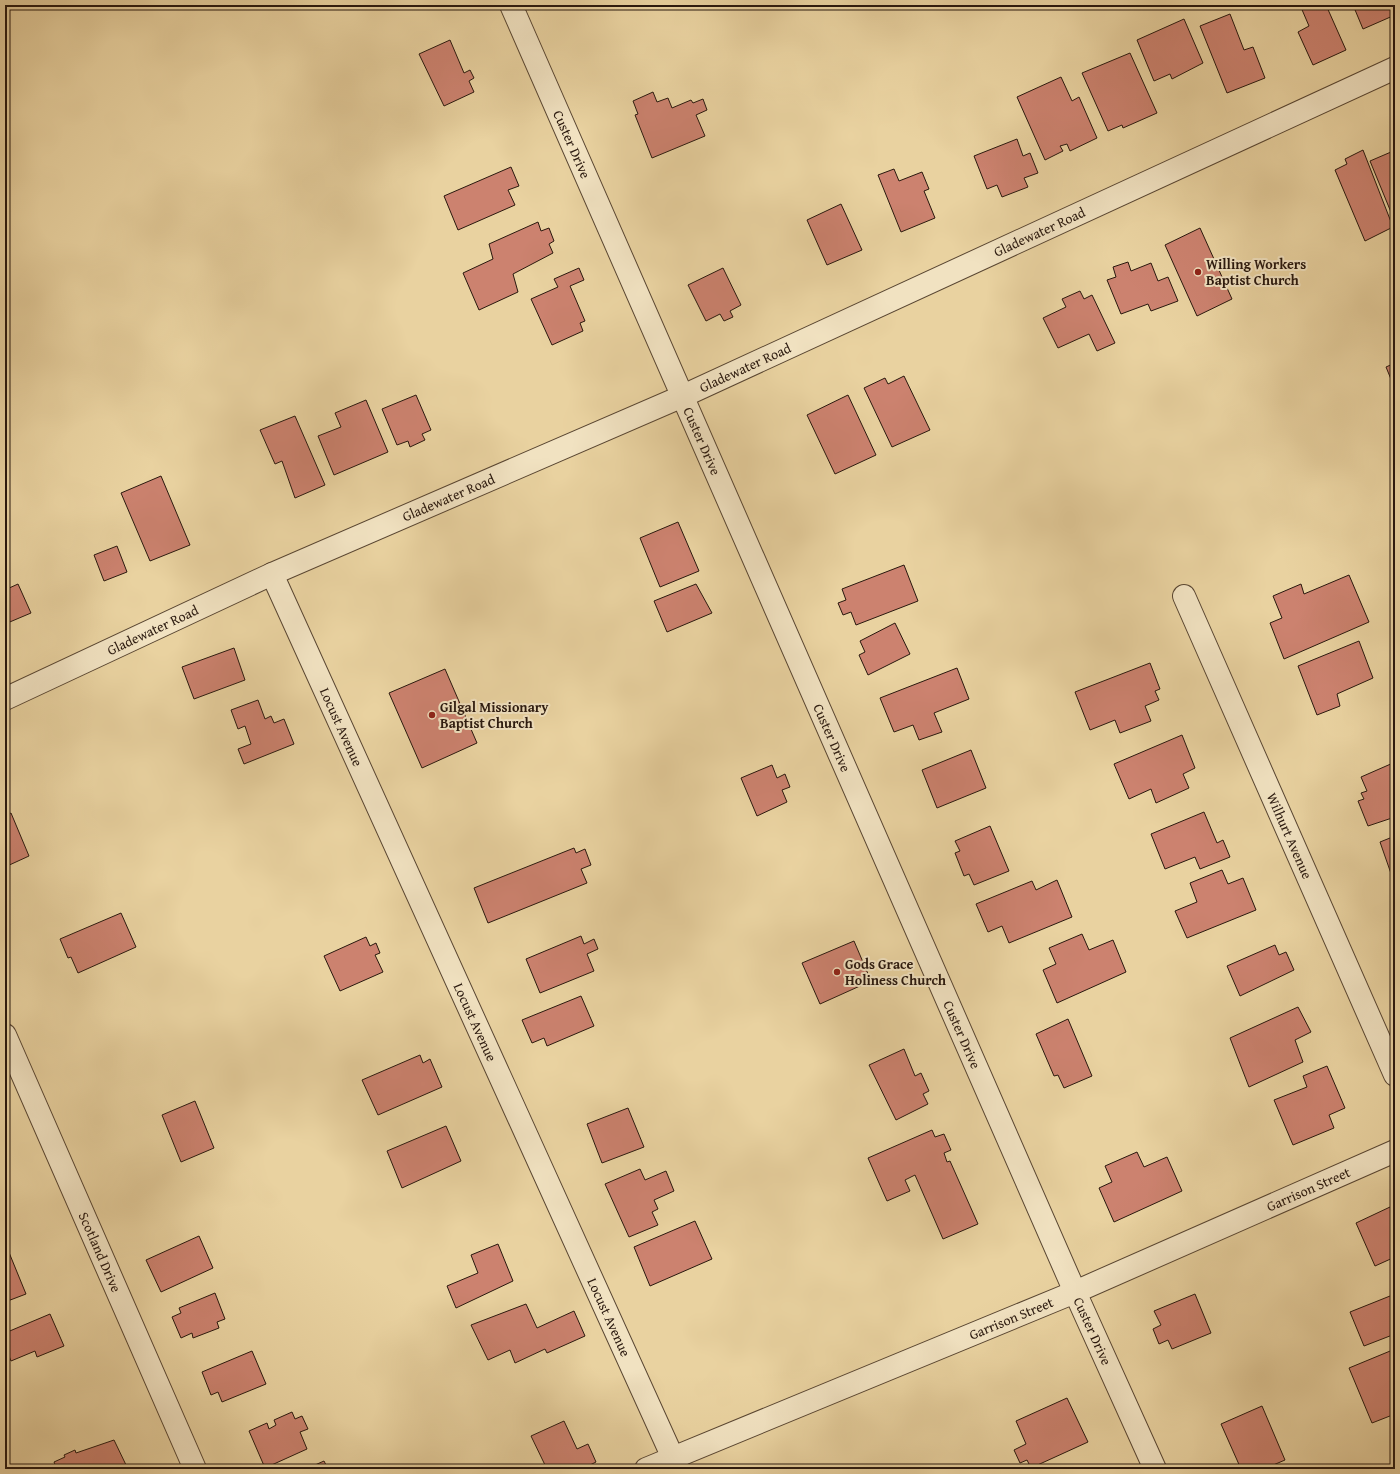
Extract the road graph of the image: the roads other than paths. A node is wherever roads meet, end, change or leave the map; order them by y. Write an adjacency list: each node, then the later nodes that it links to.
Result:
1 (511, 5): 3 (street, Custer Drive)
2 (1395, 68): 3 (street, Gladewater Road)
3 (683, 396): 4 (street, Gladewater Road); 10 (street, Custer Drive)
4 (272, 574): 6 (street, Gladewater Road); 11 (street, Locust Avenue)
5 (1184, 596): 8 (street, Wilhurt Avenue)
6 (5, 699)
7 (5, 1035): 12 (street, Scotland Drive)
8 (1395, 1076)
9 (1395, 1151): 10 (street, Garrison Street)
10 (1075, 1292): 11 (street, Garrison Street); 14 (street, Custer Drive)
11 (676, 1463): 13 (street, Garrison Street)
12 (195, 1469)
13 (646, 1469)
14 (1155, 1469)

